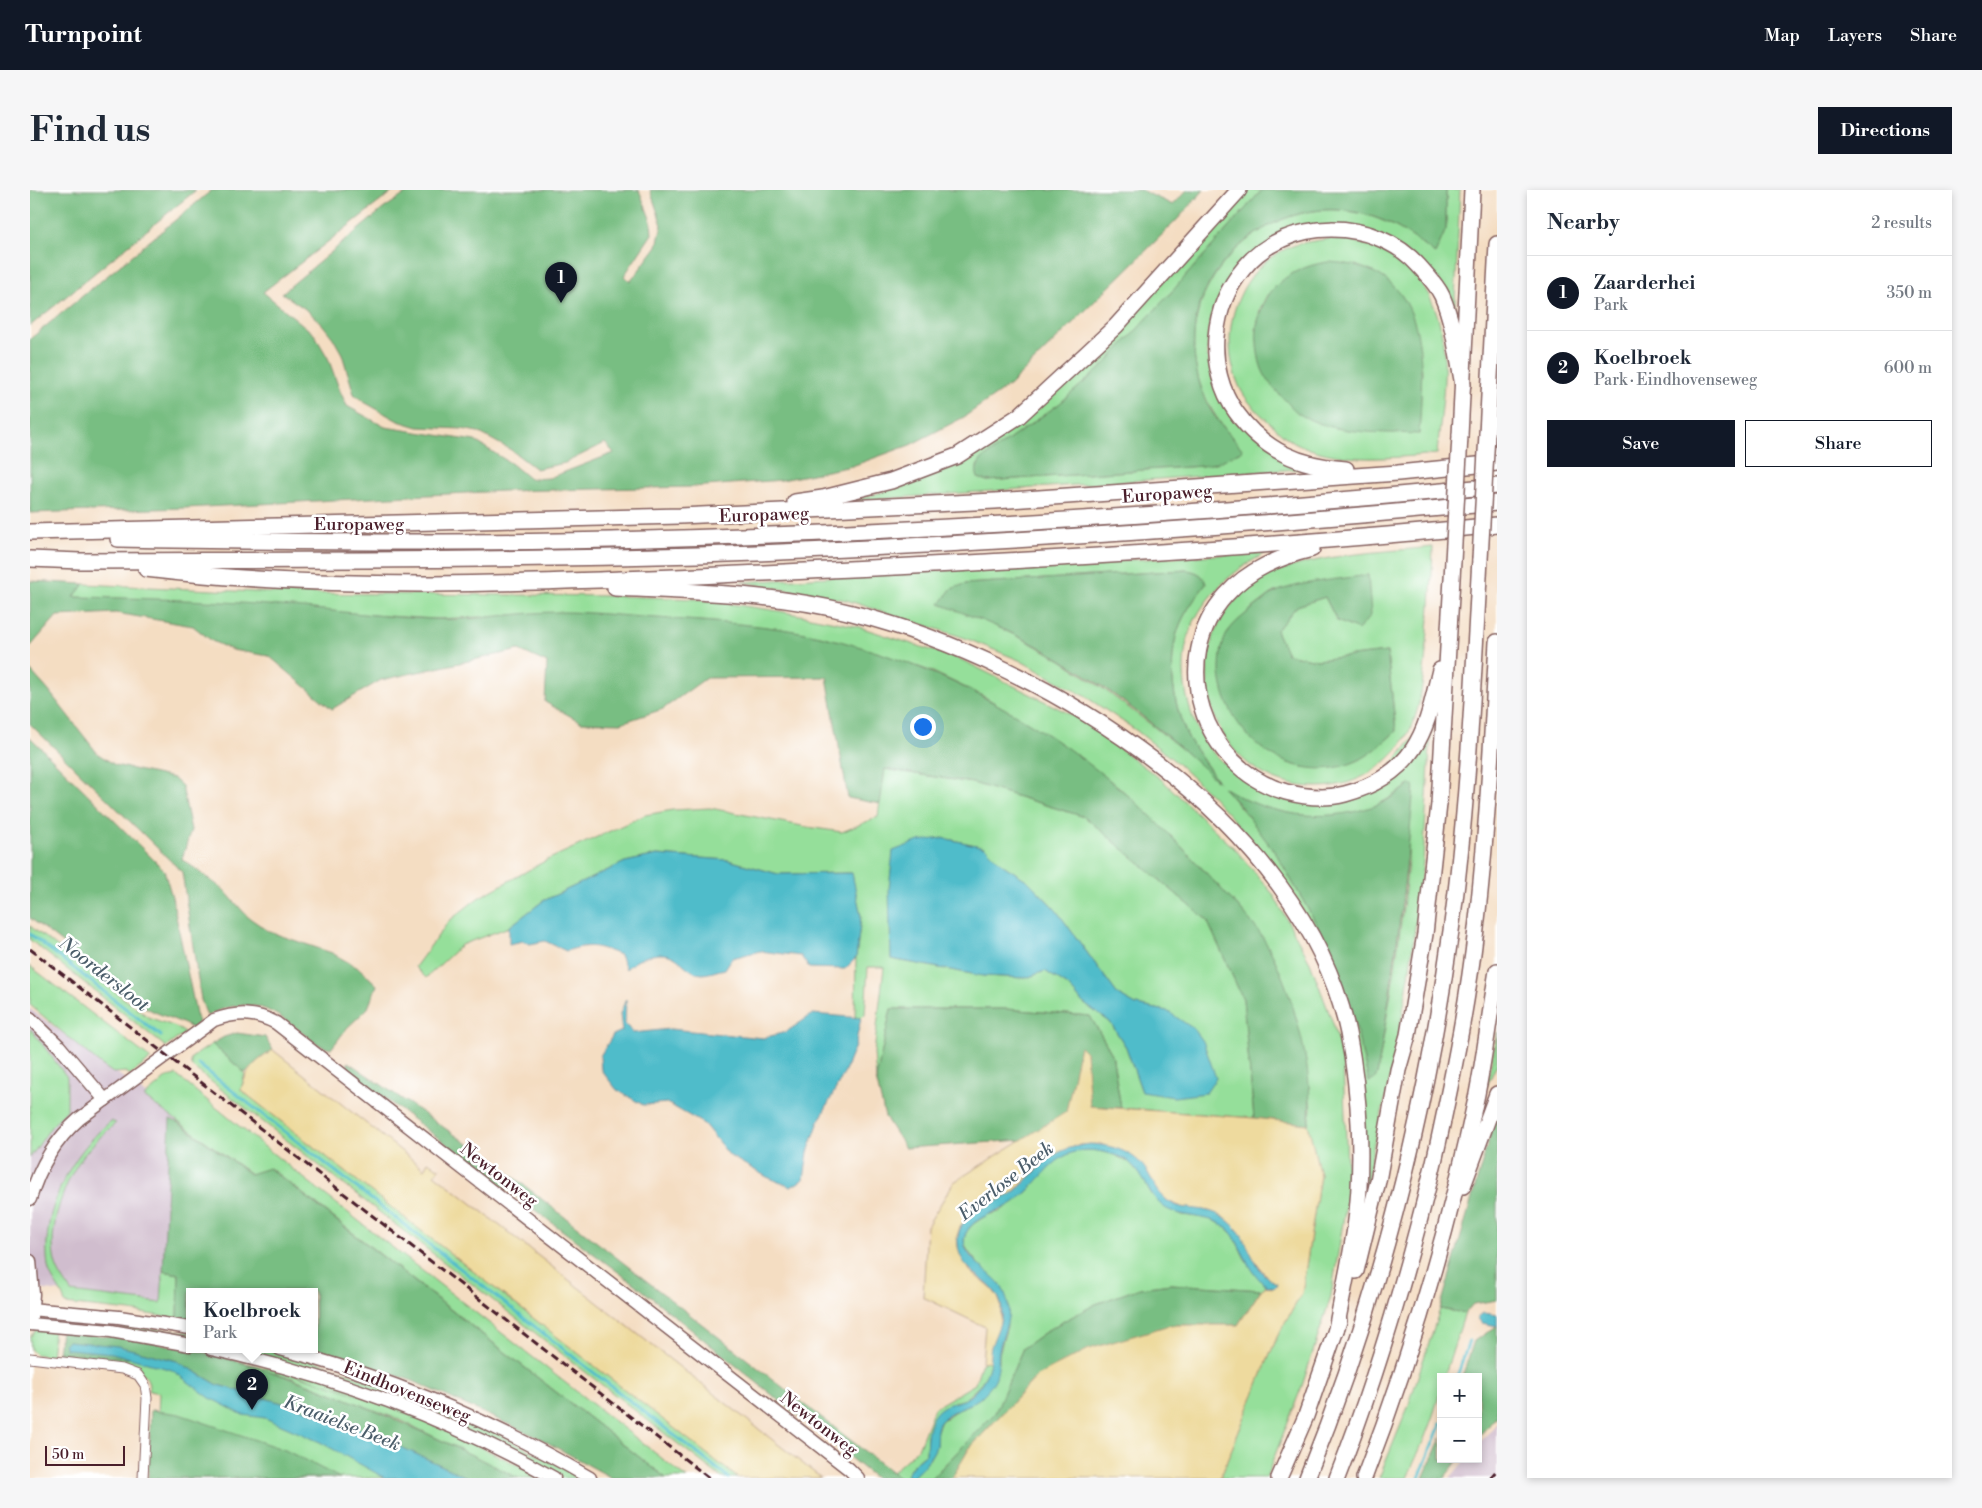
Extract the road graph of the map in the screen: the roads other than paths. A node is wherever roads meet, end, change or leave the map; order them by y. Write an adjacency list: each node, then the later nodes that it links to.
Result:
1 (1239, 190): 9 (highway)
2 (1472, 190): 4 (highway)
3 (1497, 244): 39 (highway, bridge)
4 (1463, 385): 6 (highway); 17 (highway, bridge)
5 (1497, 463): 6 (highway)
6 (1398, 473): 9 (highway)
7 (1497, 486): 12 (highway, Europaweg)
8 (1497, 503): 15 (highway, Europaweg)
9 (680, 516): 11 (highway)
10 (1497, 525): 13 (highway)
11 (30, 532)
12 (30, 538)
13 (1347, 540): 16 (highway); 17 (highway)
14 (30, 559): 15 (highway, Europaweg)
15 (80, 561): 16 (highway)
16 (524, 583): 29 (highway)
17 (1449, 636): 29 (highway)
18 (1497, 642): 40 (highway)
19 (1497, 971): 24 (highway)
20 (30, 1018): 22 (street)
21 (1497, 1094): 24 (highway)
22 (105, 1100): 23 (street, Newtonweg); 37 (street, Newtonweg)
23 (30, 1198)
24 (1444, 1228): 41 (highway)
25 (30, 1261): 26 (street)
26 (31, 1309): 27 (street); 28 (street)
27 (30, 1324): 30 (street)
28 (186, 1327)
29 (1336, 1330): 38 (highway)
30 (186, 1343)
31 (228, 1353): 35 (street, Eindhovenseweg)
32 (294, 1353): 36 (street, Eindhovenseweg)
33 (30, 1358): 34 (street)
34 (143, 1478)
35 (554, 1478)
36 (590, 1478)
37 (858, 1478)
38 (1279, 1478)
39 (1307, 1478)
40 (1338, 1478)
41 (1364, 1478)

